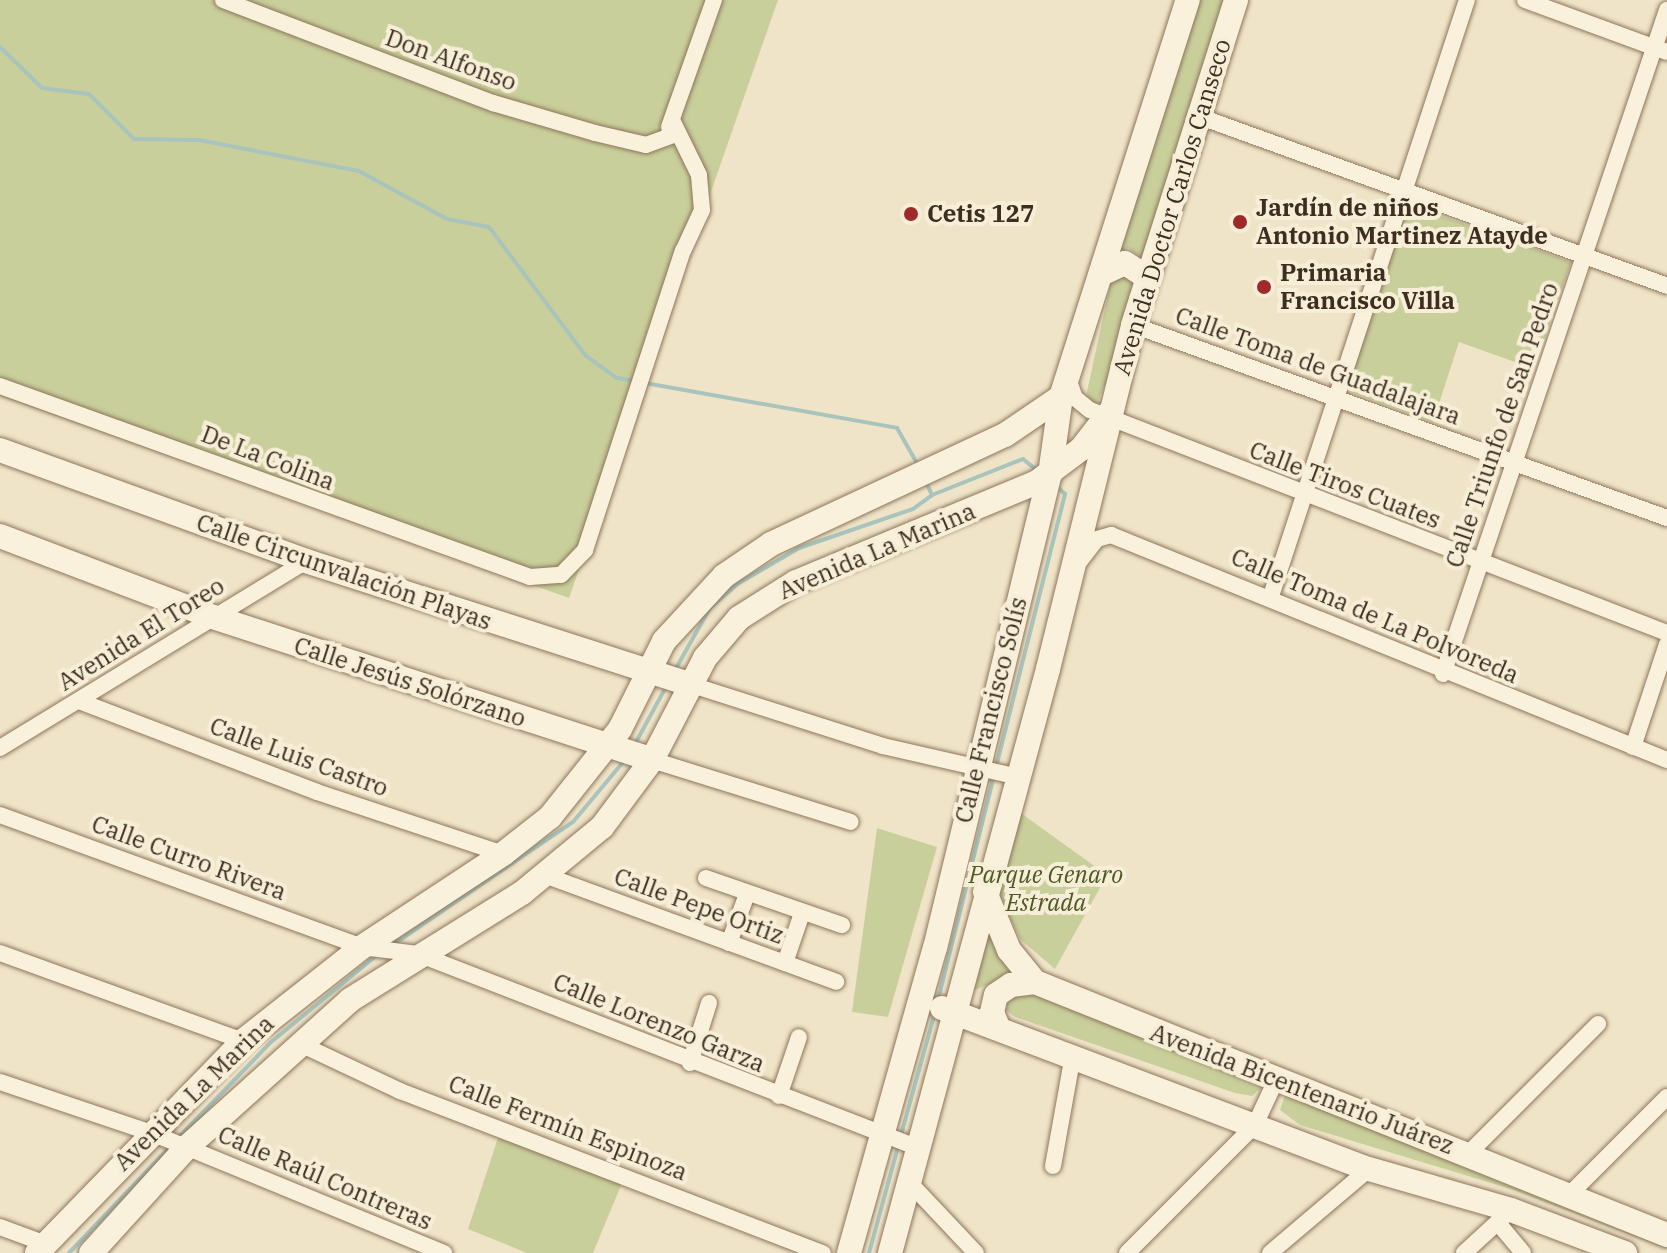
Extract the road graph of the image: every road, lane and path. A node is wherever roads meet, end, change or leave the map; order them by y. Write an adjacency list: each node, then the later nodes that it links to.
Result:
1 (223, 0): 10 (street, Don Alfonso)
2 (714, 0): 10 (street)
3 (1188, 0): 13 (main road, Avenida Doctor Carlos Canseco)
4 (1236, 0): 9 (main road, Avenida Doctor Carlos Canseco)
5 (1467, 0): 11 (street)
6 (1525, 0): 8 (street)
7 (1667, 10): 8 (street, Calle Triunfo de San Pedro)
8 (1661, 49): 12 (street, Calle Triunfo de San Pedro)
9 (1198, 116): 11 (street); 14 (main road, Avenida Doctor Carlos Canseco)
10 (672, 131): 17 (street, De La Colina)
11 (1404, 191): 12 (street); 19 (street)
12 (1584, 256): 15 (street); 22 (street, Calle Triunfo de San Pedro)
13 (1101, 274): 14 (main road); 18 (main road, Avenida Doctor Carlos Canseco)
14 (1148, 278): 16 (main road, Avenida Doctor Carlos Canseco)
15 (1667, 286)
16 (1133, 325): 19 (street, Calle Toma de Guadalajara); 20 (main road, Avenida Doctor Carlos Canseco)
17 (0, 386)
18 (1064, 388): 20 (street, Calle Tiros Cuates); 23 (main road, Calle Francisco Solís); 34 (main road, Avenida La Marina)
19 (1336, 398): 22 (street, Calle Toma de Guadalajara); 24 (street)
20 (1109, 413): 23 (main road, Avenida La Marina); 24 (street, Calle Tiros Cuates); 27 (main road, Calle Francisco Solís)
21 (0, 450): 28 (main road, Calle Circunvalación Playas)
22 (1514, 463): 25 (street, Calle Toma de Guadalajara); 29 (street, Calle Triunfo de San Pedro)
23 (1049, 480): 36 (main road, Avenida La Marina); 43 (main road, Calle Francisco Solís)
24 (1304, 495): 29 (street, Calle Tiros Cuates); 30 (street)
25 (1667, 518)
26 (0, 536): 31 (main road, Calle Jesús Solórzano)
27 (1076, 555): 30 (street, Calle Toma de La Polvoreda); 44 (main road, Calle Francisco Solís)
28 (306, 561): 31 (street, Avenida El Toreo); 34 (main road, Calle Circunvalación Playas)
29 (1480, 565): 32 (street, Calle Tiros Cuates); 35 (street, Calle Triunfo de San Pedro)
30 (1271, 596): 35 (street, Calle Toma de La Polvoreda)
31 (213, 617): 37 (street, Avenida El Toreo); 38 (main road, Calle Jesús Solórzano)
32 (1667, 633)
33 (1667, 644): 39 (street)
34 (649, 672): 36 (main road, Calle Circunvalación Playas); 38 (main road, Avenida La Marina)
35 (1443, 674): 39 (street, Calle Toma de La Polvoreda)
36 (692, 685): 41 (main road, Avenida La Marina); 43 (street)
37 (79, 701): 40 (street, Avenida El Toreo); 47 (street, Calle Luis Castro)
38 (607, 746): 41 (main road); 47 (main road, Avenida La Marina)
39 (1633, 747): 42 (street, Calle Toma de La Polvoreda)
40 (0, 748)
41 (652, 760): 46 (street); 48 (main road, Avenida La Marina)
42 (1667, 760)
43 (978, 767): 44 (street); 61 (main road, Calle Francisco Solís)
44 (1018, 777): 50 (main road, Calle Francisco Solís)
45 (0, 815): 55 (street, Calle Curro Rivera)
46 (851, 822)
47 (503, 854): 55 (main road, Avenida La Marina)
48 (547, 876): 54 (street, Calle Pepe Ortiz); 57 (main road, Avenida La Marina)
49 (706, 878): 51 (street)
50 (984, 891): 60 (main road, Avenida Bicentenario Juárez); 63 (main road, Calle Francisco Solís)
51 (747, 894): 52 (street); 54 (street)
52 (802, 913): 53 (street); 58 (street)
53 (842, 925)
54 (729, 943): 58 (street, Calle Pepe Ortiz)
55 (362, 947): 57 (street); 67 (main road, Avenida La Marina)
56 (0, 953): 67 (street)
57 (418, 954): 68 (main road, Avenida La Marina); 70 (street, Calle Lorenzo Garza)
58 (785, 963): 59 (street, Calle Pepe Ortiz)
59 (836, 982)
60 (1035, 982): 65 (main road); 71 (main road, Avenida Bicentenario Juárez)
61 (921, 1000): 63 (main road, Avenida Bicentenario Juárez); 77 (main road, Calle Francisco Solís)
62 (709, 1003): 70 (street)
63 (956, 1013): 65 (main road, Avenida Bicentenario Juárez); 79 (main road, Calle Francisco Solís)
64 (1598, 1024): 80 (street)
65 (998, 1027): 69 (main road, Avenida Bicentenario Juárez)
66 (799, 1037): 73 (street)
67 (243, 1041): 76 (main road, Avenida La Marina)
68 (298, 1043): 78 (main road, Avenida La Marina); 91 (street, Calle Fermín Espinoza)
69 (1073, 1055): 75 (main road, Avenida Bicentenario Juárez); 81 (street)
70 (690, 1063): 73 (street, Calle Lorenzo Garza)
71 (1276, 1080): 75 (street); 80 (main road, Avenida Bicentenario Juárez)
72 (0, 1082): 76 (street, Calle Raúl Contreras)
73 (779, 1096): 77 (street, Calle Lorenzo Garza)
74 (1667, 1097): 84 (street)
75 (1255, 1125): 82 (main road, Avenida Bicentenario Juárez); 95 (street)
76 (149, 1132): 78 (street, Calle Raúl Contreras); 88 (main road, Avenida La Marina)
77 (883, 1137): 79 (street, Calle Lorenzo Garza); 92 (main road, Calle Francisco Solís)
78 (187, 1147): 89 (main road, Avenida La Marina); 90 (street, Calle Raúl Contreras)
79 (919, 1148): 83 (main road, Calle Francisco Solís)
80 (1468, 1154): 84 (main road, Avenida Bicentenario Juárez)
81 (1053, 1166)
82 (1369, 1169): 85 (main road, Avenida Bicentenario Juárez); 96 (street)
83 (910, 1183): 93 (main road, Calle Francisco Solís); 94 (street)
84 (1568, 1196): 87 (main road, Avenida Bicentenario Juárez)
85 (1505, 1217): 97 (street); 98 (street); 99 (main road, Avenida Bicentenario Juárez)
86 (0, 1227): 88 (street)
87 (1667, 1235)
88 (42, 1248)
89 (91, 1253)
90 (444, 1253)
91 (823, 1253)
92 (849, 1253)
93 (890, 1253)
94 (976, 1253)
95 (1127, 1253)
96 (1270, 1253)
97 (1464, 1253)
98 (1523, 1253)
99 (1624, 1253)

